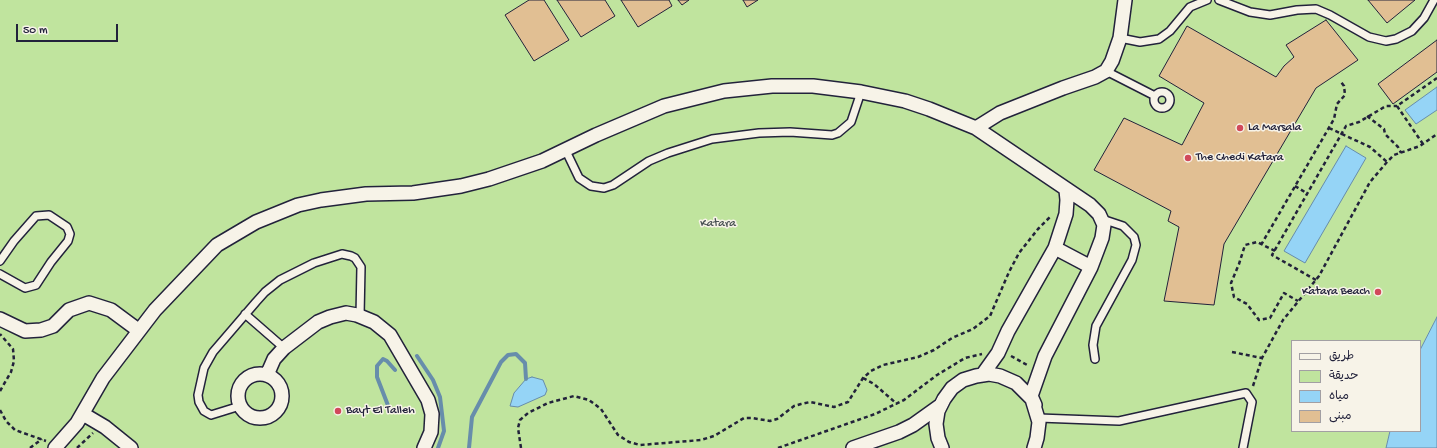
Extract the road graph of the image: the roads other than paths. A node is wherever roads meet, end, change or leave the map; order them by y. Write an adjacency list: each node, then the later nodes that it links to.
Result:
1 (1125, 0): 5 (street)
2 (1207, 0): 5 (lane)
3 (1219, 0): 4 (lane)
4 (1434, 0)
5 (1120, 38): 6 (street)
6 (1106, 71): 8 (lane); 9 (street)
7 (861, 92): 9 (street); 10 (street); 10 (lane)
8 (1155, 96)
9 (976, 128): 11 (street)
10 (566, 151): 20 (street)
11 (1067, 195): 12 (street); 13 (street)
12 (1102, 219): 15 (street); 22 (lane)
13 (1055, 248): 15 (street); 23 (street)
14 (0, 261): 16 (lane)
15 (1091, 267): 26 (street)
16 (0, 274)
17 (245, 314): 18 (lane); 21 (lane); 27 (lane)
18 (360, 316): 21 (street); 32 (street)
19 (0, 319): 20 (street)
20 (138, 330): 28 (street)
21 (284, 348): 24 (street)
22 (1095, 359)
23 (983, 374): 25 (street); 26 (street)
24 (267, 375): 27 (street); 27 (street)
25 (941, 405): 33 (street); 34 (street)
26 (1035, 405): 29 (street)
27 (240, 406)
28 (83, 414): 30 (street); 31 (street)
29 (1038, 418): 35 (street); 36 (lane)
30 (55, 448)
31 (131, 448)
32 (424, 448)
33 (853, 448)
34 (942, 448)
35 (1034, 448)
36 (1243, 448)

